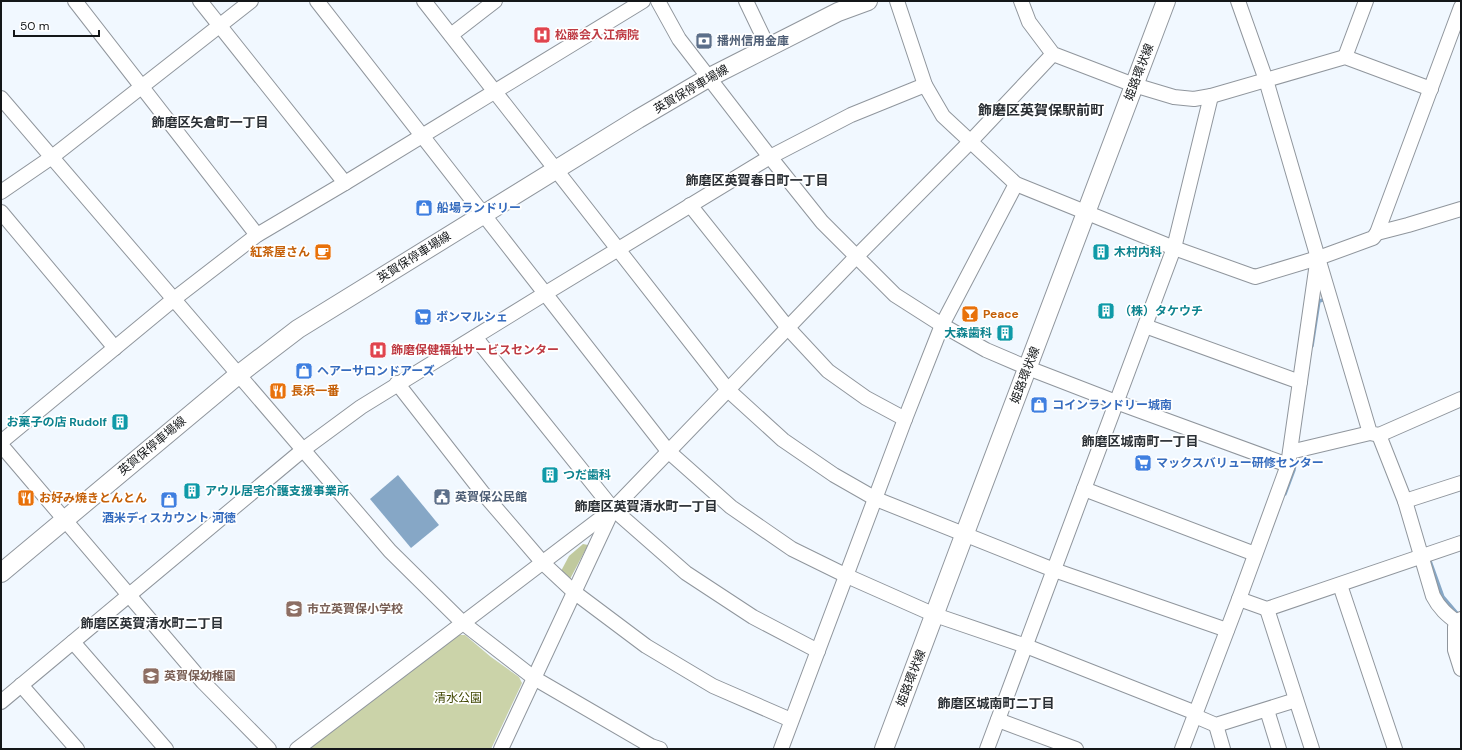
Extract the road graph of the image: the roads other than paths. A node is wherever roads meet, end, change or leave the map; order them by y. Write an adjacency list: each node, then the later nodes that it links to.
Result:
1 (76, 1): 26 (street)
2 (200, 1): 18 (street)
3 (250, 1): 18 (street)
4 (317, 1): 32 (street)
5 (424, 1): 19 (street)
6 (495, 1): 19 (street)
7 (643, 1): 29 (street)
8 (658, 1): 23 (street)
9 (746, 1): 20 (street)
10 (868, 1): 16 (main road, 英賀保停車場線)
11 (896, 1): 25 (street)
12 (1020, 1): 21 (street)
13 (1166, 1): 27 (main road, 姫路環状線)
14 (1238, 1): 24 (street)
15 (1366, 1): 22 (street)
16 (836, 6): 20 (main road, 英賀保停車場線)
17 (1461, 7): 28 (street)
18 (219, 26): 26 (street); 37 (street)
19 (451, 35): 29 (street)
20 (768, 47): 23 (main road, 英賀保停車場線)
21 (1053, 54): 27 (street); 33 (street)
22 (1345, 57): 24 (street); 28 (street)
23 (708, 78): 35 (street); 36 (main road, 英賀保停車場線)
24 (1266, 80): 30 (street); 50 (street)
25 (925, 85): 33 (street); 35 (street)
26 (143, 86): 34 (street); 46 (street)
27 (1134, 86): 30 (street); 43 (main road, 姫路環状線)
28 (1431, 89): 45 (street)
29 (495, 92): 32 (street); 36 (street)
30 (1211, 96): 47 (street)
31 (1, 98): 34 (street)
32 (423, 136): 37 (street); 44 (street)
33 (970, 142): 38 (street); 49 (street)
34 (52, 157): 39 (street); 52 (street)
35 (770, 157): 40 (street); 49 (street)
36 (556, 170): 44 (main road, 英賀保停車場線); 48 (street)
37 (345, 184): 46 (street)
38 (1016, 184): 43 (street); 53 (street)
39 (1, 192)
40 (690, 205): 48 (street); 55 (street)
41 (1461, 209): 45 (street)
42 (1, 212): 57 (street)
43 (1087, 213): 47 (street); 58 (main road, 姫路環状線)
44 (483, 214): 51 (street); 59 (main road, 英賀保停車場線)
45 (1377, 233): 50 (street)
46 (257, 235): 52 (street)
47 (1174, 248): 50 (street); 54 (street)
48 (617, 249): 51 (street); 62 (street)
49 (856, 257): 53 (street); 55 (street)
50 (1318, 258): 60 (street); 66 (street)
51 (546, 293): 56 (street); 69 (street)
52 (174, 298): 57 (street); 59 (street)
53 (942, 325): 58 (street); 65 (street)
54 (1145, 326): 60 (street); 64 (street)
55 (788, 328): 62 (street); 65 (street)
56 (475, 337): 61 (street); 75 (street)
57 (115, 348): 67 (street)
58 (1028, 368): 64 (street); 77 (main road, 姫路環状線)
59 (238, 375): 68 (street); 76 (main road, 英賀保停車場線)
60 (1300, 382): 70 (street)
61 (397, 384): 68 (street); 81 (street)
62 (728, 390): 69 (street); 73 (street)
63 (1461, 400): 66 (street)
64 (1116, 402): 70 (street); 72 (street)
65 (905, 419): 73 (street)
66 (1374, 434): 70 (street); 74 (street)
67 (1, 444): 76 (street)
68 (304, 449): 87 (street); 92 (street)
69 (668, 451): 75 (street); 84 (street)
70 (1289, 459): 79 (street)
71 (1461, 483): 74 (street)
72 (1084, 489): 79 (street); 82 (street)
73 (876, 499): 77 (street); 84 (street)
74 (1405, 502): 80 (street)
75 (613, 509): 81 (street); 86 (street); 96 (street)
76 (64, 520): 83 (main road, 英賀保停車場線); 87 (street)
77 (964, 533): 82 (street); 90 (main road, 姫路環状線)
78 (1461, 543): 80 (street)
79 (1255, 554): 88 (street)
80 (1421, 556): 85 (street); 91 (street)
81 (543, 563): 86 (street); 92 (street)
82 (1054, 570): 93 (street); 95 (street)
83 (1, 573)
84 (847, 576): 90 (street); 96 (street)
85 (1340, 584): 89 (street); 121 (street)
86 (574, 592): 98 (street); 104 (street)
87 (129, 596): 94 (street); 109 (street)
88 (1239, 599): 89 (street); 93 (street)
89 (1266, 609): 100 (street)
90 (935, 615): 95 (street); 114 (main road, 姫路環状線)
91 (1459, 621): 97 (street)
92 (463, 623): 98 (street); 110 (street)
93 (1227, 630): 103 (street)
94 (73, 642): 99 (street); 108 (street)
95 (1026, 646): 103 (street); 105 (street)
96 (818, 651): 104 (street)
97 (1461, 669)
98 (534, 678): 111 (street); 112 (street)
99 (21, 685): 101 (street); 107 (street)
100 (1296, 700): 102 (street); 120 (street)
101 (1, 702)
102 (1267, 710): 106 (street); 119 (street)
103 (1196, 714): 106 (street); 117 (street)
104 (791, 720): 113 (street)
105 (998, 720): 115 (street); 116 (street)
106 (1216, 725): 118 (street)
107 (77, 749)
108 (166, 749)
109 (268, 749)
110 (296, 749)
111 (501, 749)
112 (660, 749)
113 (781, 749)
114 (884, 749)
115 (987, 749)
116 (1076, 749)
117 (1182, 749)
118 (1223, 749)
119 (1279, 749)
120 (1312, 749)
121 (1395, 749)

